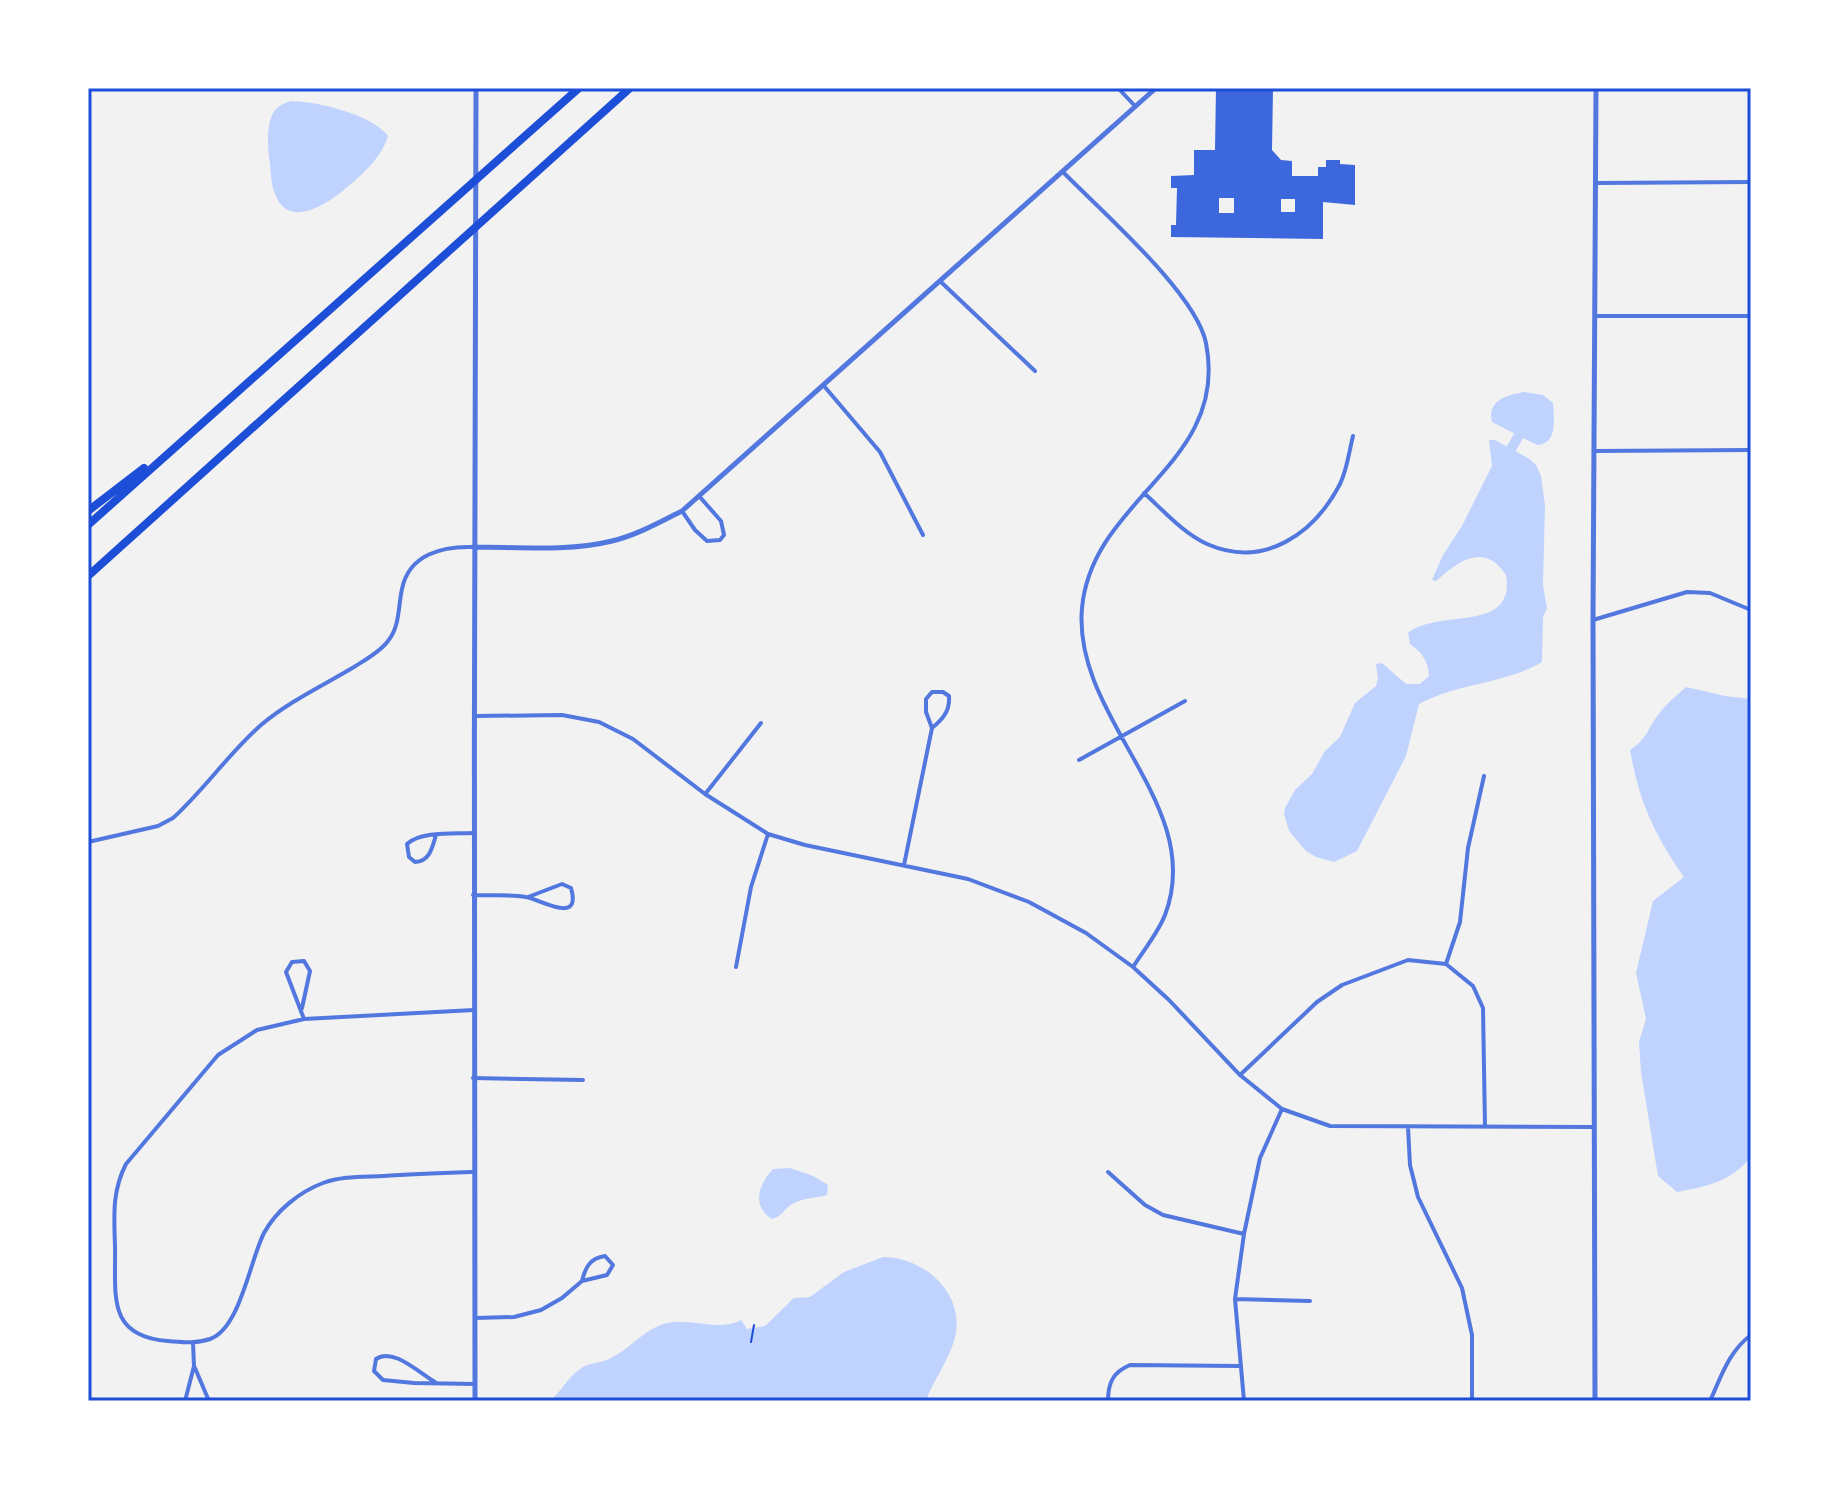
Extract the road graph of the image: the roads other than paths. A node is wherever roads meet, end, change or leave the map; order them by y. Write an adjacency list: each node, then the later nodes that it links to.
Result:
1 (579, 88): 16 (highway)
2 (630, 88): 27 (highway)
3 (1118, 88): 7 (street)
4 (1596, 88): 10 (street)
5 (1153, 89): 7 (street)
6 (476, 91): 26 (street)
7 (1135, 106): 8 (street)
8 (1063, 172): 11 (street); 20 (street)
9 (1751, 182): 10 (street)
10 (1596, 183): 12 (street)
11 (941, 282): 14 (street); 15 (street)
12 (1595, 316): 13 (street); 19 (street)
13 (1751, 316)
14 (1035, 371)
15 (824, 386): 21 (street); 25 (street)
16 (193, 431): 22 (highway); 24 (highway)
17 (1353, 436): 20 (street)
18 (1751, 450): 19 (street)
19 (1594, 451): 29 (street)
20 (1144, 493): 34 (street)
21 (699, 496): 23 (street); 23 (street)
22 (88, 511)
23 (682, 511): 26 (street)
24 (88, 525)
25 (923, 535)
26 (473, 547): 31 (street); 41 (street)
27 (88, 575)
28 (1751, 610): 29 (street)
29 (1593, 620): 56 (street)
30 (1185, 701): 34 (street)
31 (476, 716): 37 (street); 38 (street)
32 (761, 723): 37 (street)
33 (932, 728): 33 (street); 42 (street)
34 (1121, 737): 35 (street); 47 (street)
35 (1079, 760)
36 (1484, 776): 45 (street)
37 (705, 794): 39 (street)
38 (473, 833): 40 (street); 43 (street)
39 (768, 834): 42 (street); 46 (street)
40 (436, 835): 40 (street)
41 (88, 842)
42 (904, 865): 47 (street)
43 (473, 895): 44 (street); 49 (street)
44 (528, 897): 44 (street)
45 (1446, 964): 51 (street); 57 (street)
46 (736, 967)
47 (1133, 967): 51 (street)
48 (302, 1008): 48 (street); 50 (street)
49 (474, 1010): 50 (street); 52 (street)
50 (304, 1019): 66 (street)
51 (1240, 1075): 54 (street)
52 (473, 1078): 53 (street); 58 (street)
53 (583, 1080)
54 (1282, 1109): 55 (street); 60 (street)
55 (1408, 1127): 57 (street); 76 (street)
56 (1594, 1127): 57 (street); 77 (street)
57 (1485, 1128)
58 (474, 1172): 64 (street); 66 (street)
59 (1108, 1172): 60 (street)
60 (1244, 1234): 62 (street)
61 (582, 1281): 61 (street); 64 (street)
62 (1235, 1299): 63 (street); 68 (street)
63 (1310, 1301)
64 (475, 1318): 70 (street)
65 (1751, 1335): 78 (street)
66 (193, 1342): 67 (street)
67 (194, 1366): 71 (street); 72 (street)
68 (1240, 1366): 74 (street); 75 (street)
69 (435, 1382): 69 (street); 70 (street)
70 (475, 1384): 73 (street)
71 (185, 1401)
72 (209, 1401)
73 (475, 1401)
74 (1108, 1401)
75 (1244, 1401)
76 (1472, 1401)
77 (1595, 1401)
78 (1710, 1401)

